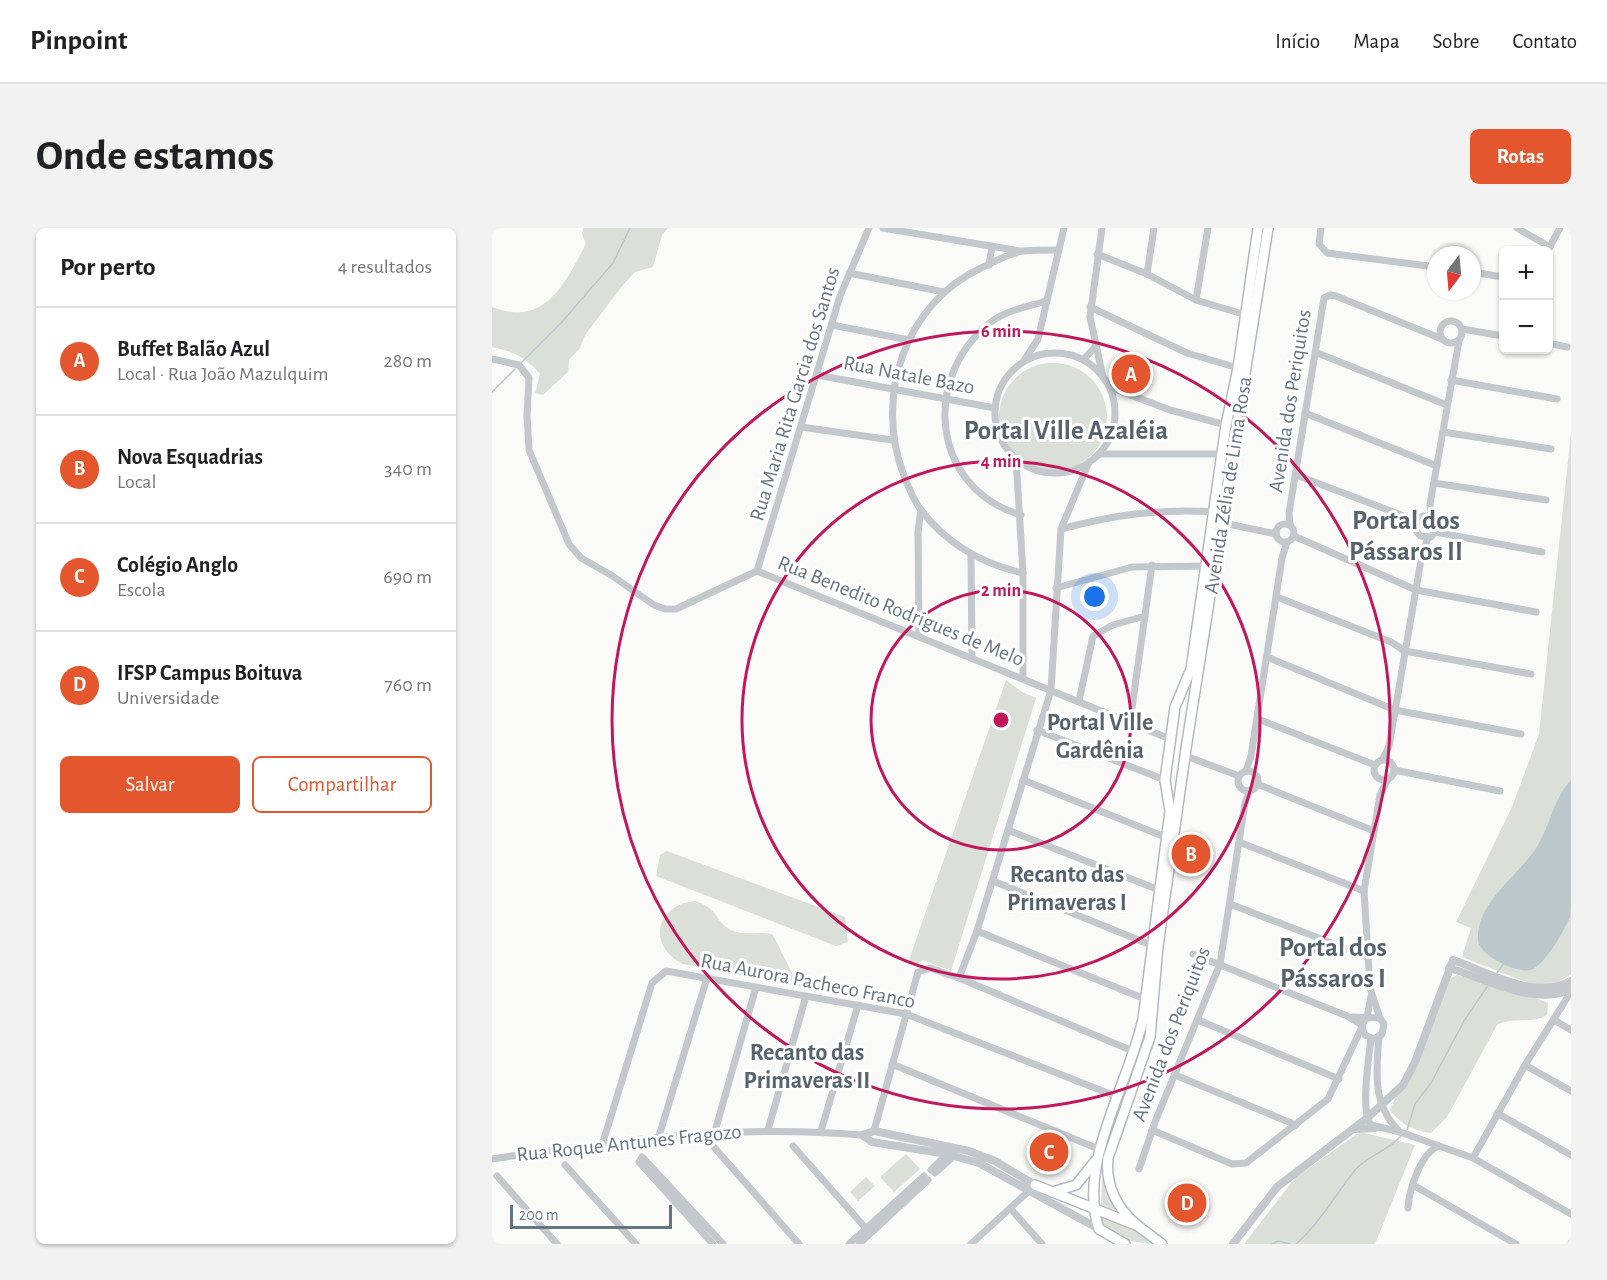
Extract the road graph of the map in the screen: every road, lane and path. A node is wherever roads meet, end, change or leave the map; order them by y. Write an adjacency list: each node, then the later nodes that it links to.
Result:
1 (869, 228): 20 (street, Rua Maria Rita Garcia dos Santos)
2 (883, 228): 12 (street)
3 (1065, 228): 15 (street)
4 (1101, 228): 17 (street)
5 (1154, 228): 22 (street)
6 (1208, 228): 25 (street)
7 (1258, 228): 28 (main road, Avenida Zélia de Lima Rosa)
8 (1268, 228): 74 (main road, Avenida Zélia de Lima Rosa)
9 (1321, 228): 19 (street)
10 (1517, 228): 13 (street)
11 (1560, 228): 14 (street)
12 (992, 246): 16 (street); 18 (street)
13 (1544, 246)
14 (1551, 246)
15 (1059, 250): 16 (street); 26 (street)
16 (1021, 251): 18 (street)
17 (1097, 254): 22 (street); 27 (street)
18 (989, 265): 24 (street)
19 (1427, 266)
20 (849, 273): 24 (street); 29 (street, Rua Maria Rita Garcia dos Santos)
21 (1481, 273): 23 (street)
22 (1147, 274): 25 (street)
23 (1499, 276)
24 (944, 292): 34 (street)
25 (1196, 300): 28 (street)
26 (1046, 302): 32 (street); 52 (street)
27 (1090, 307): 38 (street); 46 (street)
28 (1246, 315): 46 (main road, Avenida Zélia de Lima Rosa)
29 (832, 325): 34 (street); 47 (street, Rua Maria Rita Garcia dos Santos)
30 (1462, 329): 31 (street); 33 (street); 35 (street)
31 (1499, 335)
32 (1038, 339): 41 (street); 45 (street)
33 (1442, 339): 36 (street); 40 (street, Avenida dos Periquitos)
34 (909, 340): 51 (street)
35 (1459, 341): 36 (street); 42 (street)
36 (1450, 343): 42 (street)
37 (1553, 345): 39 (street)
38 (1095, 347): 44 (street); 48 (street)
39 (1567, 347)
40 (1315, 352): 54 (street); 56 (street, Avenida dos Periquitos)
41 (1047, 354): 44 (street); 45 (street)
42 (1456, 357): 49 (street)
43 (492, 358): 84 (street, Rua Benedito Rodrigues de Melo)
44 (1083, 360): 48 (street)
45 (1022, 363): 55 (street)
46 (1238, 368): 57 (main road, Avenida Zélia de Lima Rosa)
47 (817, 375): 51 (street, Rua Natale Bazo); 58 (street, Rua Maria Rita Garcia dos Santos)
48 (1103, 377): 50 (street)
49 (1451, 380): 53 (street); 54 (street)
50 (1110, 387): 57 (street); 62 (street)
51 (894, 389): 52 (street, Rua Natale Bazo); 60 (street)
52 (945, 399): 55 (street, Rua Natale Bazo); 72 (street)
53 (1557, 399)
54 (1447, 405): 59 (street)
55 (995, 408): 64 (street)
56 (1305, 413): 66 (street); 67 (street, Avenida dos Periquitos)
57 (1226, 425): 63 (main road, Avenida Zélia de Lima Rosa)
58 (801, 427): 60 (street); 84 (street, Rua Maria Rita Garcia dos Santos)
59 (1443, 432): 61 (street); 66 (street)
60 (892, 440): 70 (street)
61 (1551, 449)
62 (1099, 454): 63 (street); 65 (street)
63 (1222, 454): 71 (main road, Avenida Zélia de Lima Rosa)
64 (1016, 458): 65 (street); 72 (street)
65 (1089, 462): 76 (street)
66 (1437, 466): 68 (street)
67 (1296, 475): 73 (street); 75 (street, Avenida dos Periquitos)
68 (1434, 483): 69 (street); 73 (street)
69 (1546, 500)
70 (921, 510): 81 (street); 91 (street)
71 (1215, 512): 76 (street); 83 (main road, Avenida Zélia de Lima Rosa)
72 (1021, 515): 85 (street)
73 (1424, 518): 77 (street); 78 (street)
74 (1222, 523): 79 (street); 106 (main road, Avenida Zélia de Lima Rosa)
75 (1287, 524): 79 (street); 79 (street, Avenida dos Periquitos)
76 (1061, 529): 86 (street)
77 (1435, 532): 78 (street); 80 (street)
78 (1424, 537): 87 (street)
79 (1284, 538): 87 (street); 88 (street, Avenida dos Periquitos)
80 (1542, 552)
81 (971, 555): 85 (street); 93 (street)
82 (1152, 565): 83 (street); 86 (street); 90 (street)
83 (1207, 566): 102 (main road, Avenida Zélia de Lima Rosa)
84 (757, 571): 91 (street, Rua Benedito Rodrigues de Melo)
85 (1023, 573): 96 (street)
86 (1056, 588): 97 (street)
87 (1416, 590): 89 (street); 92 (street)
88 (1277, 597): 92 (street); 94 (street)
89 (1536, 612)
90 (1145, 616): 98 (street); 101 (street)
91 (919, 636): 93 (street, Rua Benedito Rodrigues de Melo)
92 (1405, 651): 95 (street); 99 (street)
93 (972, 657): 96 (street, Rua Benedito Rodrigues de Melo)
94 (1267, 657): 99 (street); 100 (street)
95 (1531, 674)
96 (1023, 678): 97 (street, Rua Benedito Rodrigues de Melo)
97 (1051, 690): 98 (street, Rua Benedito Rodrigues de Melo); 103 (street)
98 (1079, 701): 101 (street, Rua Benedito Rodrigues de Melo)
99 (1395, 710): 104 (street); 109 (street)
100 (1258, 718): 110 (street); 112 (street)
101 (1130, 722): 105 (street, Rua Benedito Rodrigues de Melo)
102 (1173, 723): 105 (main road, Avenida Zélia de Lima Rosa); 106 (main road, Avenida Zélia de Lima Rosa)
103 (1037, 730): 114 (street); 115 (street)
104 (1521, 734)
105 (1170, 738): 107 (main road, Avenida Zélia de Lima Rosa)
106 (1187, 742): 108 (main road, Avenida Zélia de Lima Rosa)
107 (1167, 759): 108 (main road); 115 (main road, Avenida Zélia de Lima Rosa)
108 (1186, 760): 112 (street); 193 (main road, Avenida Zélia de Lima Rosa)
109 (1387, 760): 110 (street); 111 (street)
110 (1375, 765): 113 (street)
111 (1394, 770): 113 (street); 118 (street)
112 (1246, 773): 116 (street); 117 (street)
113 (1383, 779): 120 (street)
114 (1023, 780): 119 (street); 121 (street)
115 (1165, 780): 121 (main road, Avenida Zélia de Lima Rosa)
116 (1257, 784): 117 (street); 120 (street)
117 (1246, 789): 122 (street, Avenida dos Periquitos)
118 (1500, 791)
119 (1008, 830): 123 (street); 124 (street)
120 (1374, 831): 125 (street)
121 (1166, 837): 124 (main road, Avenida Zélia de Lima Rosa)
122 (1239, 842): 125 (street); 126 (street, Avenida dos Periquitos)
123 (993, 880): 127 (street); 128 (street)
124 (1159, 890): 128 (main road, Avenida Zélia de Lima Rosa)
125 (1364, 891): 130 (street)
126 (1230, 904): 130 (street); 131 (street, Avenida dos Periquitos)
127 (977, 931): 133 (street); 138 (street)
128 (1151, 945): 138 (main road, Avenida Zélia de Lima Rosa)
129 (1193, 954): 131 (street)
130 (1368, 957): 137 (street)
131 (1220, 964): 142 (street, Avenida dos Periquitos); 144 (street)
132 (707, 978): 135 (street, Rua Aurora Pacheco Franco); 171 (street); 172 (street, Rua Aurora Pacheco Franco)
133 (959, 978): 140 (street); 149 (street)
134 (1570, 986): 143 (street); 158 (street)
135 (756, 987): 136 (street, Rua Aurora Pacheco Franco); 166 (street)
136 (806, 996): 139 (street, Rua Aurora Pacheco Franco); 164 (street)
137 (1371, 996): 141 (street); 144 (street)
138 (1145, 999): 149 (main road, Avenida Zélia de Lima Rosa)
139 (858, 1005): 140 (street, Rua Aurora Pacheco Franco); 167 (street)
140 (906, 1014): 150 (street); 157 (street, Rua Aurora Pacheco Franco)
141 (1380, 1018): 144 (street); 147 (street)
142 (1198, 1020): 154 (street, Avenida dos Periquitos); 155 (street)
143 (1554, 1020): 145 (street); 151 (street)
144 (1364, 1022): 146 (street); 148 (street)
145 (1571, 1030)
146 (1368, 1037): 147 (street); 148 (street); 152 (street)
147 (1379, 1037): 153 (street)
148 (1354, 1043): 155 (street)
149 (1135, 1052): 157 (main road, Avenida Zélia de Lima Rosa)
150 (892, 1064): 168 (street); 177 (street)
151 (1525, 1065): 156 (street); 159 (street)
152 (1368, 1072): 153 (street); 160 (street)
153 (1376, 1072): 158 (street)
154 (1175, 1075): 161 (street); 165 (street, Avenida dos Periquitos)
155 (1339, 1079): 161 (street)
156 (1571, 1091)
157 (1118, 1097): 177 (main road, Avenida Zélia de Lima Rosa)
158 (1383, 1110): 160 (street); 162 (street); 169 (street)
159 (1497, 1113): 178 (street); 179 (street)
160 (1366, 1119): 162 (street); 163 (street)
161 (1296, 1125): 165 (street)
162 (1375, 1128): 163 (street); 169 (street)
163 (1354, 1129): 208 (street)
164 (768, 1130): 166 (street, Rua Roque Antunes Fragozo); 167 (street, Rua Roque Antunes Fragozo)
165 (1152, 1130): 182 (street, Avenida dos Periquitos)
166 (715, 1131): 171 (street, Rua Roque Antunes Fragozo)
167 (821, 1131): 170 (street, Rua Roque Antunes Fragozo)
168 (874, 1131): 170 (street, Rua Roque Antunes Fragozo); 176 (street, Rua Roque Antunes Fragozo)
169 (1400, 1132): 175 (street)
170 (862, 1135): 176 (street)
171 (659, 1136): 172 (street, Rua Roque Antunes Fragozo)
172 (603, 1142): 180 (street, Rua Roque Antunes Fragozo)
173 (713, 1146): 201 (street)
174 (792, 1146): 196 (street)
175 (1440, 1146): 179 (street); 186 (street)
176 (951, 1151): 183 (street); 187 (street, Rua Roque Antunes Fragozo)
177 (1100, 1153): 188 (main road, Avenida Zélia de Lima Rosa); 189 (main road, Avenida Zélia de Lima Rosa)
178 (1571, 1155)
179 (1473, 1158): 192 (street)
180 (492, 1159)
181 (565, 1165): 198 (street)
182 (1139, 1169)
183 (934, 1170)
184 (496, 1176): 197 (street)
185 (926, 1178): 196 (street)
186 (1413, 1185): 191 (street); 209 (street)
187 (1033, 1187): 188 (main road, Rua Roque Antunes Fragozo); 190 (street); 195 (street, Rua Roque Antunes Fragozo)
188 (1048, 1192): 189 (main road, Rua Roque Antunes Fragozo)
189 (1093, 1207): 193 (main road, Rua Roque Antunes Fragozo); 195 (main road, Avenida Zélia de Lima Rosa)
190 (1010, 1208): 204 (street); 205 (street)
191 (1408, 1208)
192 (1571, 1214)
193 (1138, 1226): 207 (main road, Rua Roque Antunes Fragozo)
194 (704, 1229): 194 (street); 199 (street); 200 (street)
195 (1099, 1229): 206 (main road, Rua Roque Antunes Fragozo)
196 (868, 1231): 202 (street); 203 (street)
197 (556, 1244)
198 (636, 1244)
199 (712, 1244)
200 (723, 1244)
201 (799, 1244)
202 (849, 1244)
203 (859, 1244)
204 (971, 1244)
205 (1042, 1244)
206 (1125, 1244)
207 (1162, 1244)
208 (1233, 1244)
209 (1516, 1244)

